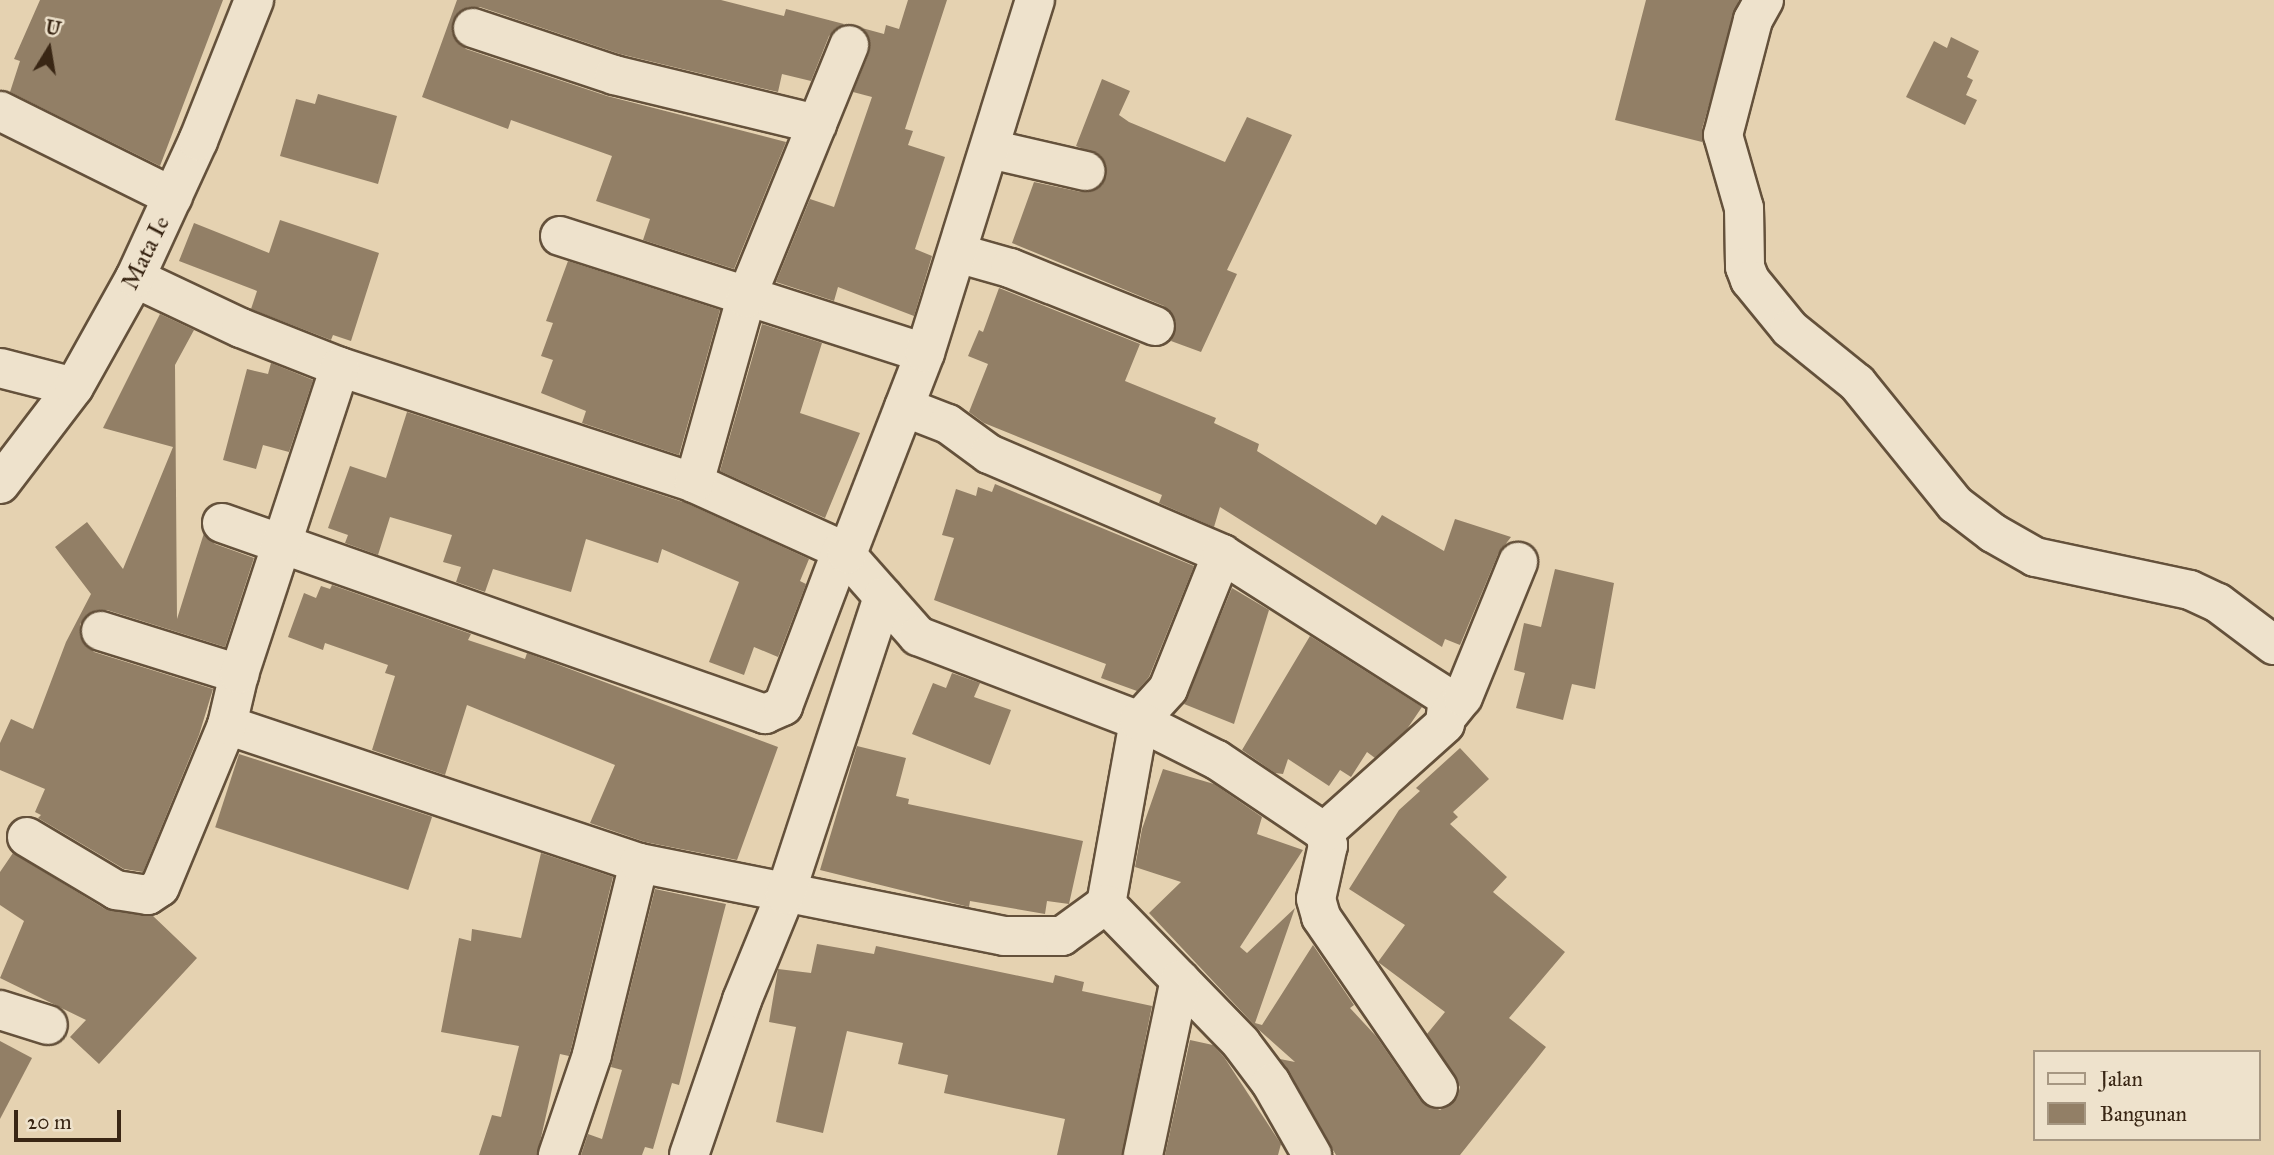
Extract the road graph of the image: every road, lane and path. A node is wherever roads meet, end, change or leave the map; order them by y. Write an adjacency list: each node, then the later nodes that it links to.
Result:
1 (254, 0): 10 (street, Mata Ie)
2 (1035, 0): 8 (street)
3 (1764, 0): 29 (street)
4 (473, 28): 7 (street)
5 (849, 45): 7 (street)
6 (0, 111): 10 (street)
7 (817, 124): 14 (street)
8 (994, 150): 9 (street); 12 (street)
9 (1085, 171)
10 (173, 197): 13 (street, Mata Ie)
11 (560, 236): 14 (street)
12 (960, 254): 15 (street); 16 (street)
13 (135, 278): 17 (street); 19 (street, Mata Ie)
14 (746, 298): 16 (street); 21 (street)
15 (1155, 326)
16 (925, 353): 20 (street)
17 (340, 367): 21 (street); 24 (street)
18 (0, 368): 19 (street)
19 (74, 387): 22 (street, Mata Ie)
20 (909, 409): 25 (street); 27 (street)
21 (694, 483): 27 (street)
22 (0, 484)
23 (222, 523): 24 (street)
24 (281, 545): 27 (street); 30 (street)
25 (1222, 554): 31 (street); 32 (street)
26 (1518, 562): 31 (street)
27 (858, 567): 32 (street); 37 (street)
28 (101, 631): 30 (street)
29 (2274, 645)
30 (239, 674): 33 (street)
31 (1449, 714): 34 (street)
32 (1139, 721): 34 (street); 38 (street)
33 (228, 725): 35 (street); 36 (street)
34 (1324, 832): 42 (street)
35 (27, 837)
36 (639, 863): 37 (street); 43 (street)
37 (764, 890): 38 (street); 44 (street)
38 (1106, 904): 39 (street)
39 (1180, 980): 45 (street); 46 (street)
40 (0, 1010): 41 (street)
41 (48, 1026)
42 (1438, 1088)
43 (558, 1155)
44 (689, 1155)
45 (1143, 1155)
46 (1312, 1155)

